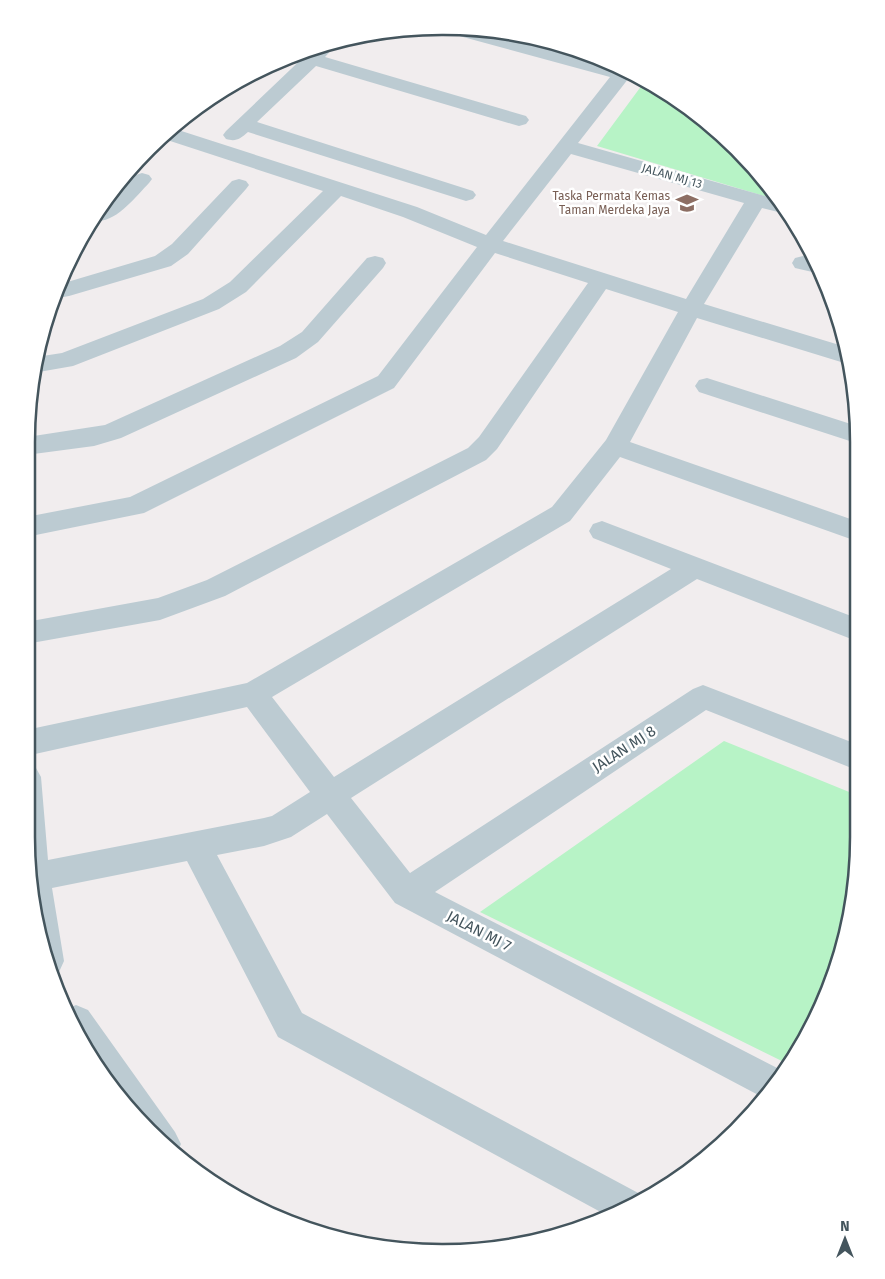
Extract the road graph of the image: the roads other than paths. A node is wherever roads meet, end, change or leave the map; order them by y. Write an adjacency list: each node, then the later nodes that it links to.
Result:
1 (488, 37): 4 (street)
2 (316, 56): 3 (street)
3 (313, 59): 6 (street); 7 (street)
4 (592, 64)
5 (621, 76): 9 (street)
6 (519, 120)
7 (246, 124): 10 (street); 14 (street)
8 (175, 135): 10 (street)
9 (566, 146): 15 (street, JALAN MJ 13); 17 (street)
10 (217, 149): 13 (street)
11 (142, 179): 16 (street)
12 (239, 185): 20 (street)
13 (338, 188): 17 (street); 23 (street)
14 (466, 195)
15 (767, 203): 21 (street)
16 (108, 210)
17 (490, 244): 19 (street); 28 (street)
18 (375, 263): 26 (street)
19 (601, 280): 21 (street); 33 (street)
20 (65, 290)
21 (691, 308): 22 (street); 27 (street)
22 (840, 353)
23 (43, 364)
24 (707, 386): 25 (street)
25 (850, 432)
26 (35, 445)
27 (615, 446): 29 (street); 34 (street)
28 (35, 525)
29 (850, 529)
30 (602, 531): 31 (street)
31 (695, 567): 32 (street); 37 (street)
32 (850, 627)
33 (35, 631)
34 (253, 694): 35 (street); 37 (street, JALAN MJ 7)
35 (35, 742)
36 (850, 754): 40 (street, JALAN MJ 8)
37 (332, 795): 38 (street); 40 (street, JALAN MJ 7)
38 (195, 845): 39 (street); 44 (street)
39 (37, 876)
40 (406, 894): 42 (street, JALAN MJ 7)
41 (97, 1051): 43 (street)
42 (769, 1081)
43 (131, 1099)
44 (620, 1203)

